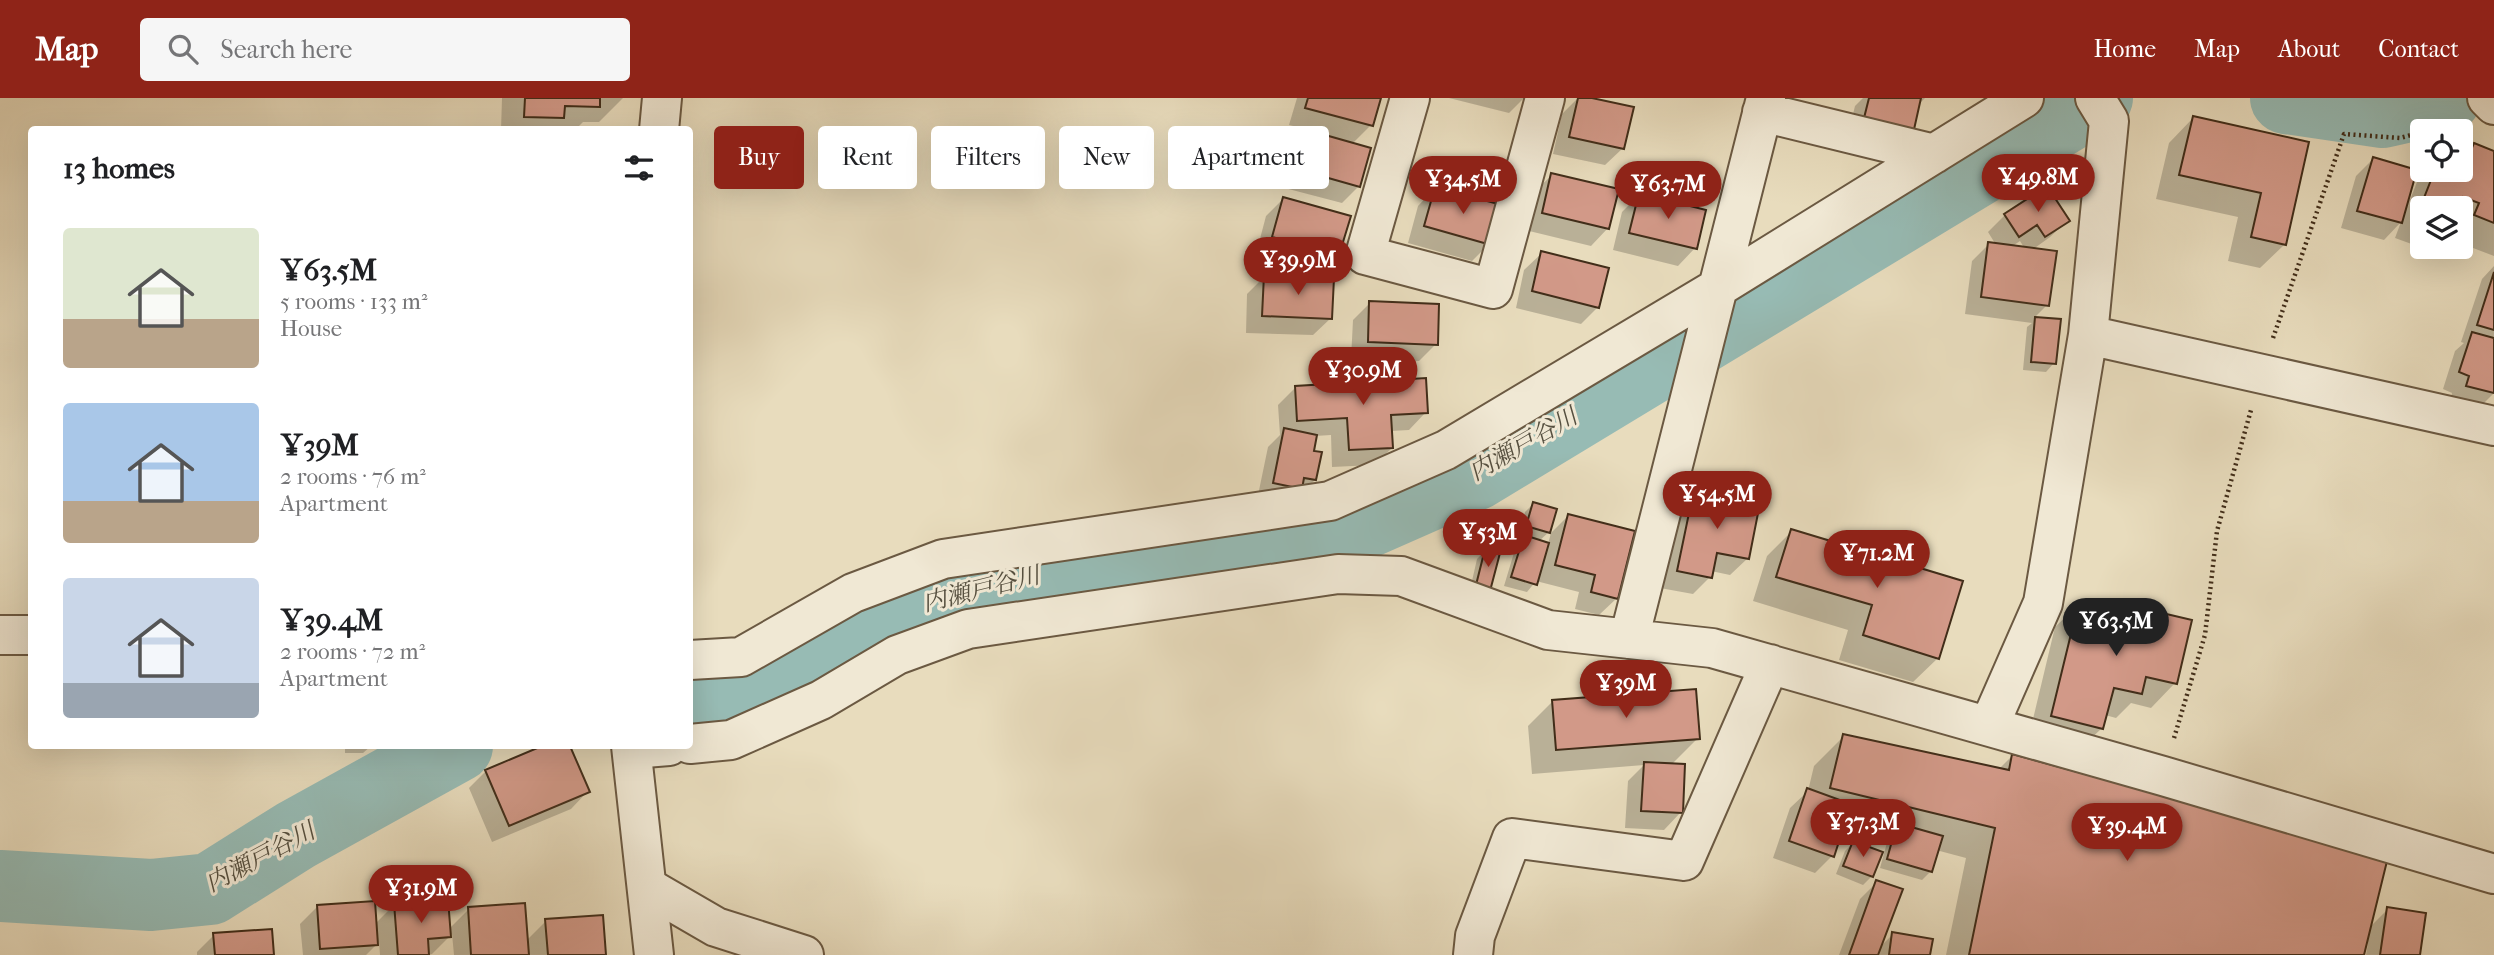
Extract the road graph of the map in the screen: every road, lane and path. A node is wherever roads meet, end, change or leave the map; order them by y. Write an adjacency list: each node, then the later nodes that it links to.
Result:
1 (662, 98): 7 (street)
2 (1410, 98): 3 (street)
3 (1545, 98)
4 (2024, 98): 9 (street)
5 (2095, 98): 11 (street)
6 (1764, 105): 9 (street); 10 (street)
7 (659, 126)
8 (2410, 135): 12 (path)
9 (1934, 154): 10 (street)
10 (1719, 287): 16 (street); 17 (street)
11 (2088, 335): 12 (street); 19 (street)
12 (2261, 374): 13 (street); 22 (path)
13 (2494, 426)
14 (0, 635): 15 (street)
15 (28, 635)
16 (1629, 639): 18 (street); 20 (street)
17 (693, 660)
18 (1770, 664): 19 (street); 27 (street)
19 (1989, 726): 22 (street)
20 (693, 744)
21 (632, 749): 24 (street)
22 (2163, 776): 23 (street)
23 (2494, 874)
24 (647, 887): 25 (street); 26 (street)
25 (654, 955)
26 (804, 955)
27 (1473, 955)

